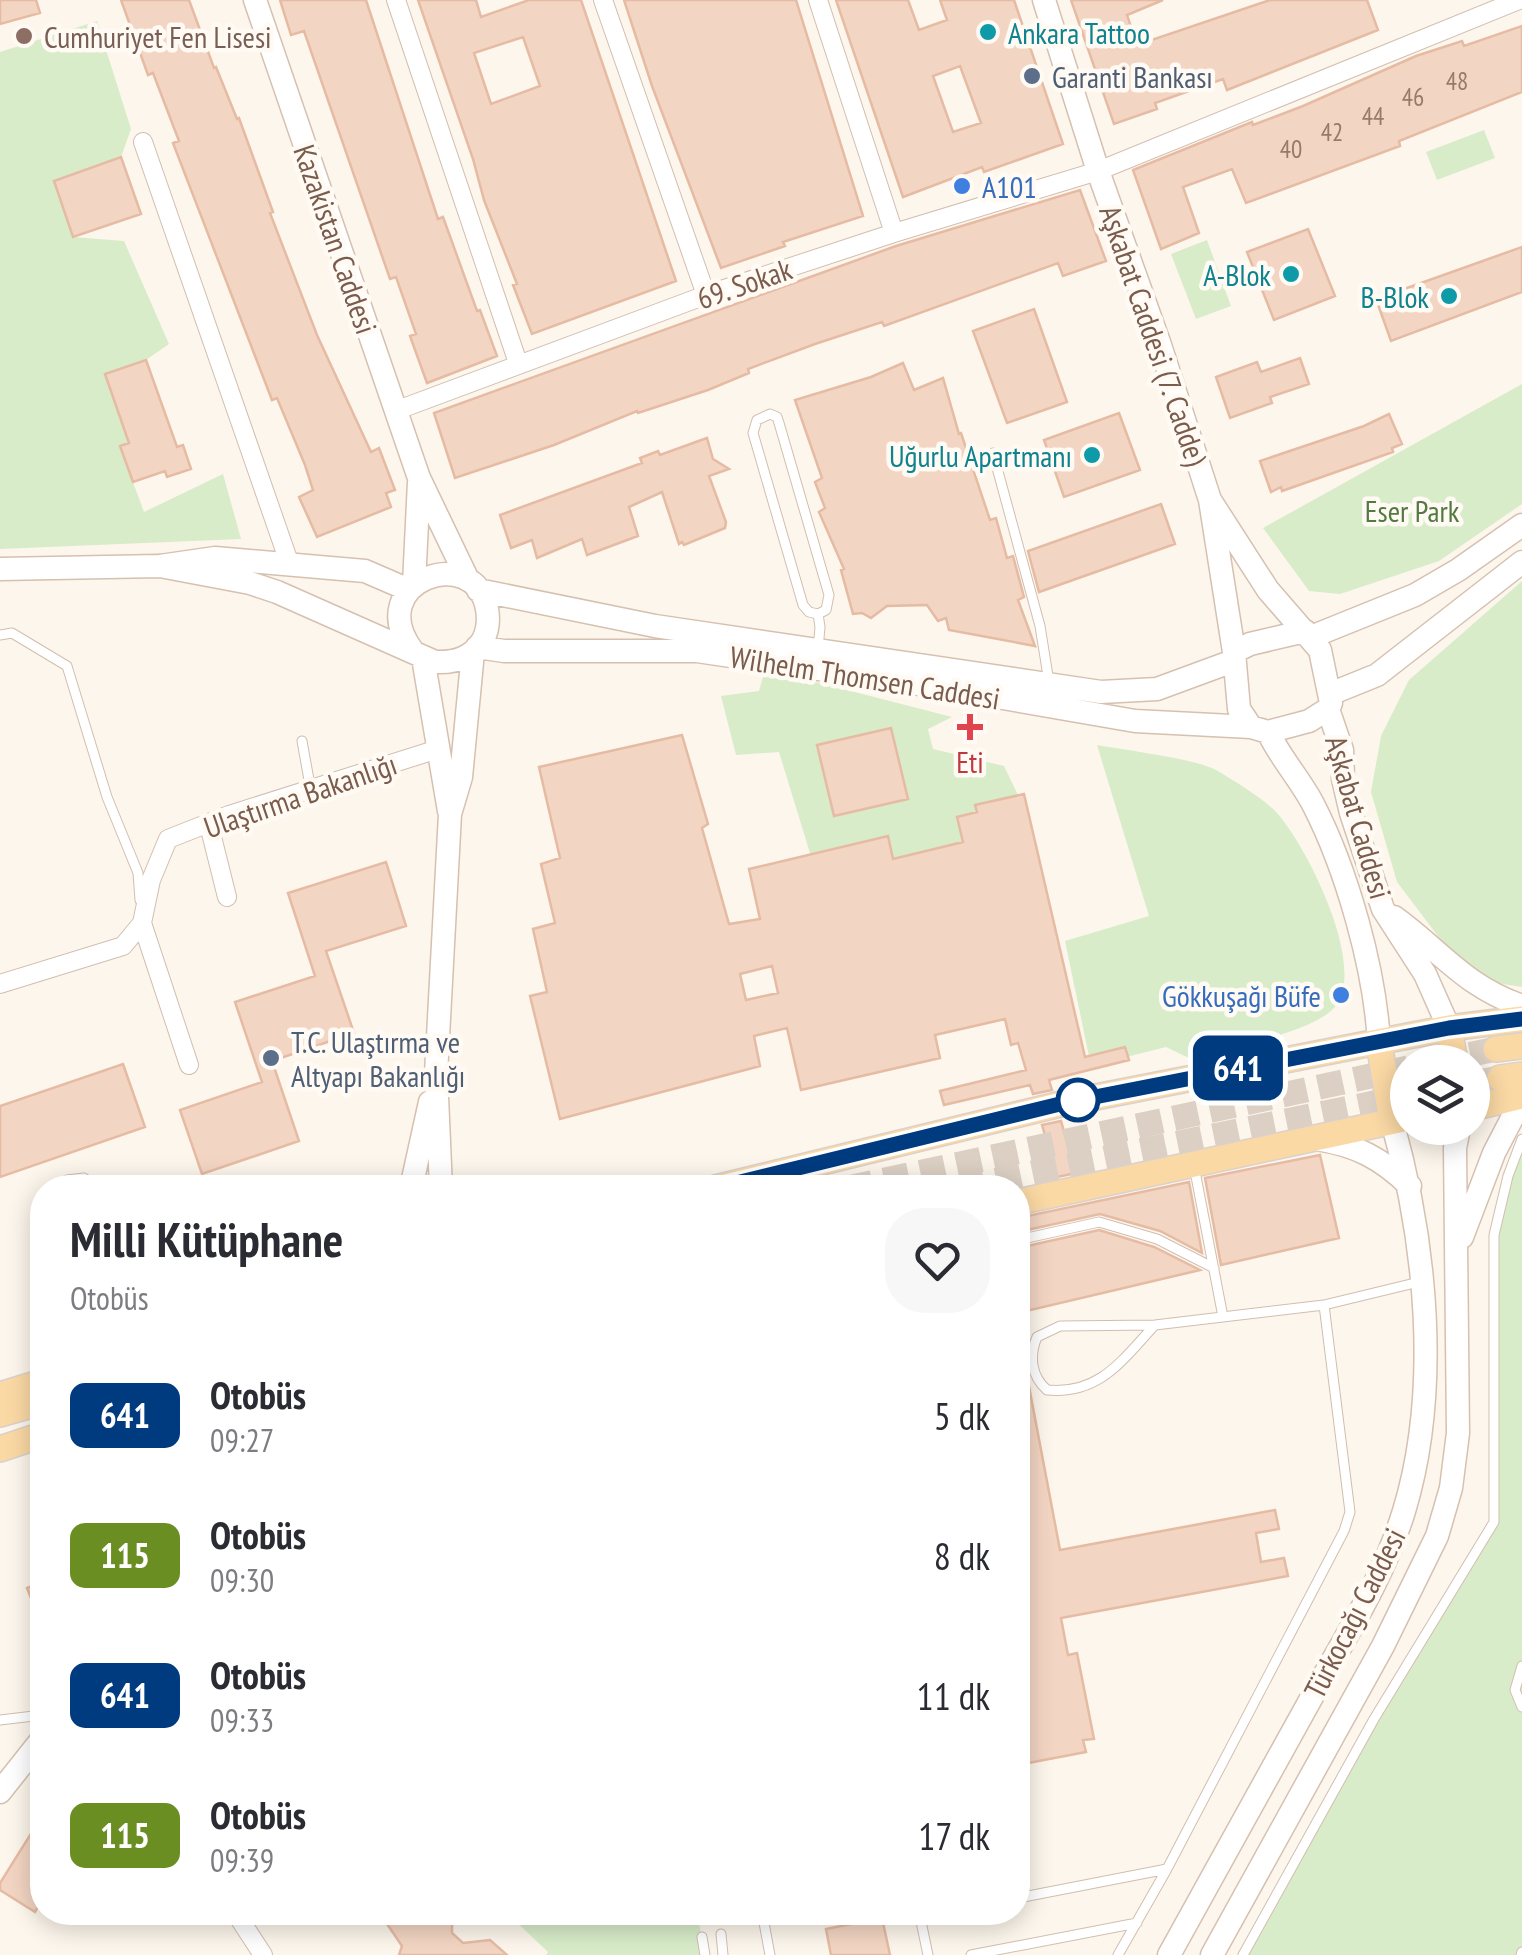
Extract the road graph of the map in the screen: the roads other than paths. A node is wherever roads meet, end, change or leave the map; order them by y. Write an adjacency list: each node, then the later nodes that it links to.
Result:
1 (255, 0): 12 (main road, Kazakistan Caddesi)
2 (396, 0): 11 (street)
3 (603, 0): 10 (street)
4 (818, 0): 9 (street)
5 (1044, 0): 8 (main road)
6 (1519, 0): 8 (street, 69. Sokak)
7 (143, 142): 17 (street)
8 (1098, 171): 9 (street, 69. Sokak); 15 (main road, Aşkabat Caddesi (7. Cadde))
9 (894, 233): 10 (street, 69. Sokak)
10 (706, 296): 11 (street, 69. Sokak)
11 (518, 362): 12 (street, 69. Sokak)
12 (395, 411): 14 (main road, Kazakistan Caddesi)
13 (993, 453): 30 (lane)
14 (419, 478): 21 (main road, Kazakistan Caddesi); 22 (main road)
15 (1210, 500): 24 (main road); 29 (main road)
16 (1522, 524): 24 (main road)
17 (290, 562): 19 (main road); 22 (main road)
18 (1522, 562): 31 (main road)
19 (160, 566): 20 (main road); 28 (main road)
20 (0, 569)
21 (473, 585): 22 (main road); 26 (main road, Wilhelm Thomsen Caddesi); 27 (main road)
22 (411, 587): 28 (main road)
23 (818, 614): 23 (lane); 26 (lane)
24 (1308, 634): 29 (main road); 31 (main road)
25 (0, 635): 40 (lane)
26 (818, 649): 30 (main road, Wilhelm Thomsen Caddesi)
27 (475, 650): 28 (main road); 32 (main road, Wilhelm Thomsen Caddesi); 36 (main road)
28 (417, 654): 34 (main road)
29 (1233, 656): 30 (main road, Wilhelm Thomsen Caddesi); 32 (main road)
30 (1050, 684)
31 (1329, 702): 32 (main road); 39 (main road, Aşkabat Caddesi)
32 (1259, 729): 45 (main road, Aşkabat Caddesi)
33 (302, 741): 35 (lane)
34 (438, 749): 35 (street, Ulaştırma Bakanlığı); 36 (main road)
35 (311, 791): 37 (street, Ulaştırma Bakanlığı)
36 (450, 814): 48 (main road)
37 (209, 825): 38 (street); 40 (street, Ulaştırma Bakanlığı)
38 (226, 897)
39 (1384, 908): 42 (main road); 44 (main road, Aşkabat Caddesi)
40 (142, 922): 41 (street); 47 (street)
41 (0, 984)
42 (1522, 1006)
43 (1522, 1019): 44 (main road)
44 (1449, 1028): 45 (main road); 46 (main road)
45 (1379, 1043): 49 (main road); 60 (main road)
46 (1452, 1045)
47 (188, 1065)
48 (436, 1074): 58 (main road); 59 (main road)
49 (1390, 1083)
50 (1522, 1097): 51 (main road); 64 (main road)
51 (1490, 1104)
52 (1390, 1122): 53 (main road)
53 (1312, 1138): 57 (main road); 61 (main road)
54 (1522, 1139): 101 (lane)
55 (1404, 1145): 61 (main road, Türkocağı Caddesi)
56 (1456, 1145): 64 (main road, Türkocağı Caddesi)
57 (1194, 1164): 62 (main road); 65 (lane)
58 (414, 1175)
59 (442, 1175)
60 (768, 1175)
61 (1410, 1186): 66 (main road, Türkocağı Caddesi)
62 (1030, 1199)
63 (1030, 1237): 65 (lane)
64 (1457, 1249): 100 (main road, Türkocağı Caddesi)
65 (1214, 1268): 68 (lane)
66 (1422, 1281): 67 (lane); 99 (main road, Türkocağı Caddesi)
67 (1324, 1306): 68 (lane); 84 (lane)
68 (1223, 1317): 69 (lane)
69 (1155, 1325): 69 (lane)
70 (30, 1386): 71 (main road)
71 (0, 1395)
72 (30, 1405): 73 (main road)
73 (0, 1414)
74 (30, 1439): 75 (main road)
75 (0, 1449)
76 (30, 1455): 77 (main road)
77 (0, 1462)
78 (1522, 1666): 79 (lane)
79 (1522, 1707)
80 (30, 1716): 81 (lane)
81 (0, 1720)
82 (30, 1753): 83 (main road)
83 (0, 1792)
84 (1167, 1869): 85 (lane); 86 (lane)
85 (1030, 1896)
86 (1137, 1922): 97 (lane); 98 (lane)
87 (244, 1925): 92 (street)
88 (764, 1925): 95 (lane)
89 (921, 1925): 96 (lane)
90 (720, 1934): 94 (lane)
91 (702, 1937): 93 (lane)
92 (263, 1955)
93 (705, 1955)
94 (723, 1955)
95 (770, 1955)
96 (928, 1955)
97 (971, 1955)
98 (1118, 1955)
99 (1169, 1955)
100 (1212, 1955)
101 (1243, 1955)

